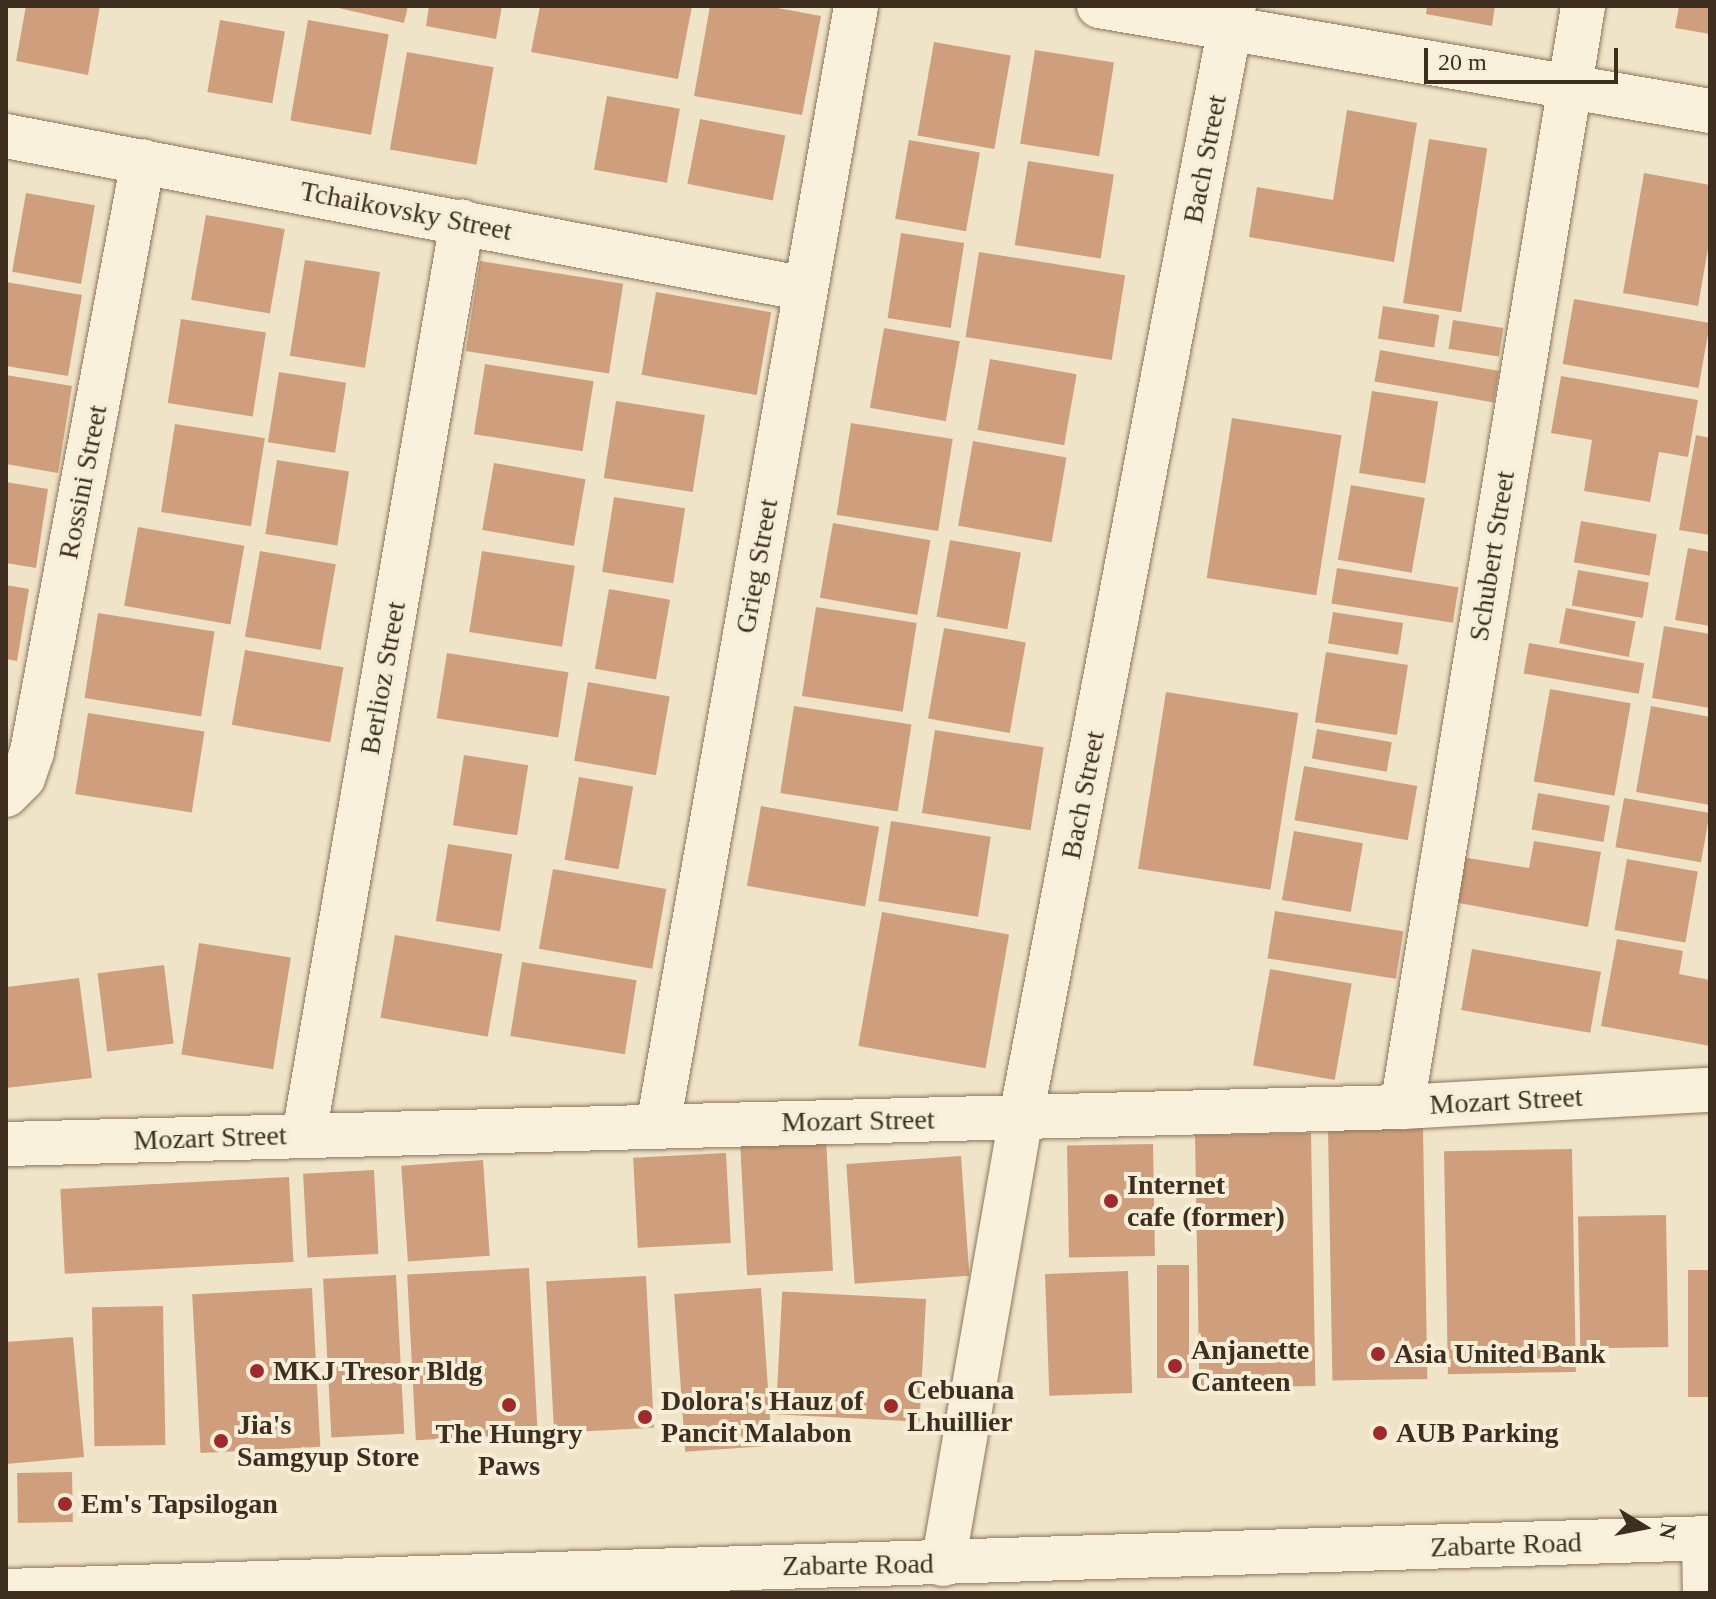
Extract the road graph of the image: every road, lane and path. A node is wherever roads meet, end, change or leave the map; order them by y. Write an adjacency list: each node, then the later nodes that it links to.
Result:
1 (856, 6): 10 (street, Grieg Street)
2 (1099, 6): 4 (street)
3 (1583, 6): 5 (street, Schubert Street)
4 (1232, 17): 5 (street); 14 (street, Bach Street)
5 (1570, 87): 6 (street); 13 (street, Schubert Street)
6 (1710, 111)
7 (6, 136): 8 (street, Tchaikovsky Street)
8 (143, 161): 9 (street, Tchaikovsky Street); 11 (street, Rossini Street)
9 (462, 222): 10 (street, Tchaikovsky Street); 16 (street, Berlioz Street)
10 (806, 289): 15 (street, Grieg Street)
11 (6, 795)
12 (1710, 1090): 13 (street, Mozart Street)
13 (1402, 1107): 14 (street, Mozart Street)
14 (1021, 1117): 15 (street, Mozart Street); 19 (street, Bach Street)
15 (658, 1126): 16 (street, Mozart Street)
16 (304, 1135): 17 (street, Mozart Street)
17 (6, 1144)
18 (1705, 1538): 19 (street, Zabarte Road); 21 (lane)
19 (943, 1564): 20 (street, Zabarte Road)
20 (6, 1591)
21 (1701, 1593)

